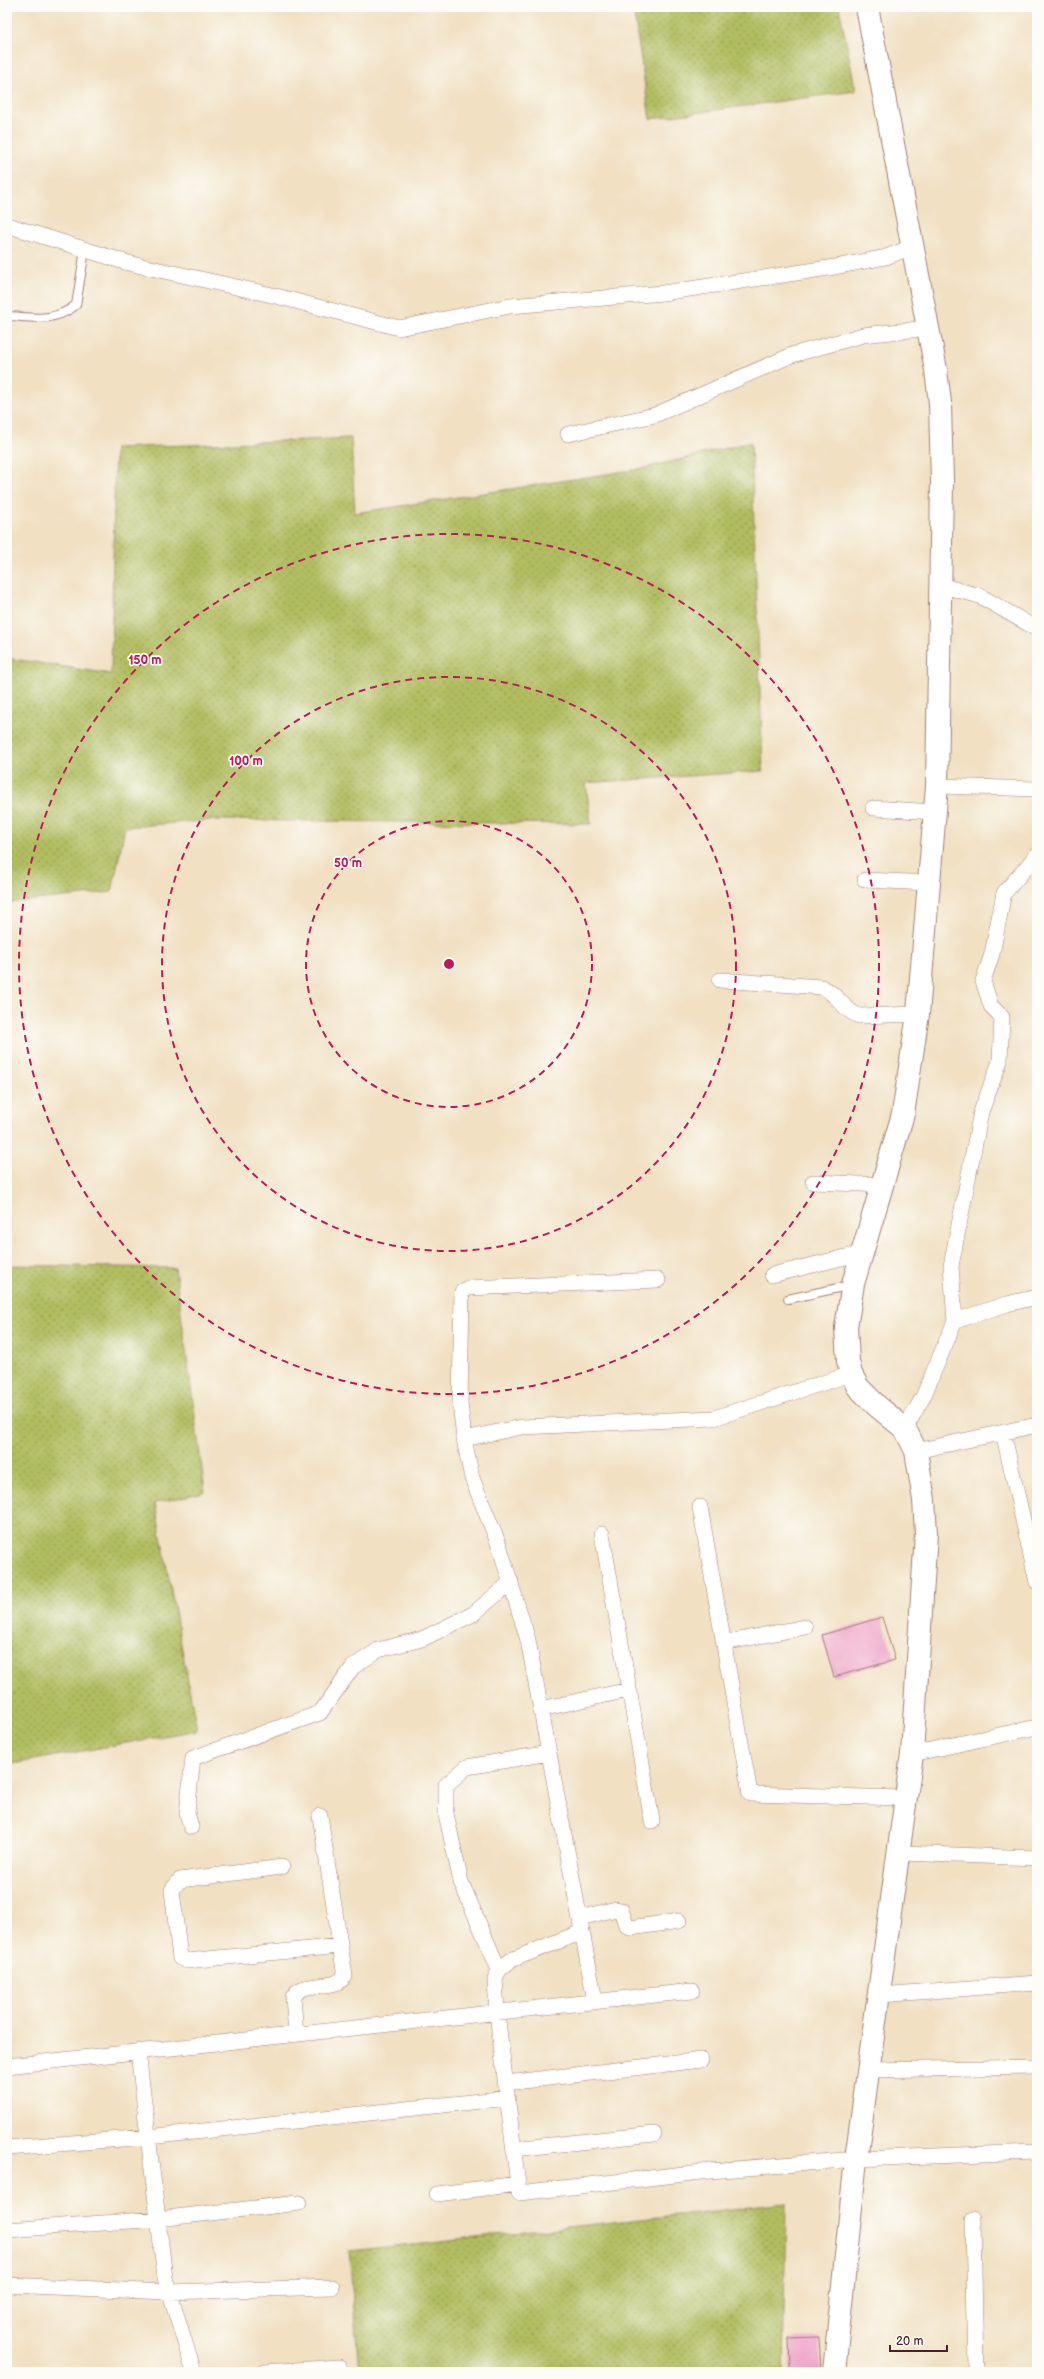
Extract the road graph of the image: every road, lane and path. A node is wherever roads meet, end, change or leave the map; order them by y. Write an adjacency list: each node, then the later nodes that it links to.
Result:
1 (867, 7): 3 (street)
2 (7, 225): 4 (street)
3 (912, 247): 4 (street); 6 (street)
4 (85, 250): 5 (lane)
5 (7, 316)
6 (928, 328): 7 (street); 8 (street)
7 (568, 434)
8 (939, 585): 9 (street); 10 (street)
9 (1037, 629)
10 (937, 786): 11 (street); 13 (street)
11 (1037, 789)
12 (873, 808): 13 (street)
13 (934, 812): 16 (street)
14 (1037, 856): 27 (street)
15 (865, 880): 16 (street)
16 (929, 883): 18 (street)
17 (720, 980): 18 (street)
18 (918, 1014): 20 (street)
19 (813, 1182): 20 (street)
20 (883, 1185): 21 (street)
21 (862, 1253): 22 (street); 24 (street)
22 (772, 1275)
23 (658, 1280): 32 (street)
24 (853, 1284): 26 (lane); 28 (street)
25 (1037, 1297): 27 (street)
26 (788, 1299)
27 (955, 1322): 30 (street)
28 (851, 1374): 30 (street); 32 (street)
29 (1037, 1425): 31 (street)
30 (905, 1429): 33 (street)
31 (1003, 1432): 33 (street); 37 (street)
32 (464, 1439): 36 (street)
33 (916, 1451): 44 (street)
34 (700, 1507): 39 (street)
35 (602, 1534): 40 (street)
36 (511, 1582): 41 (street); 48 (street)
37 (1037, 1582)
38 (805, 1627): 39 (street)
39 (724, 1643): 45 (street)
40 (629, 1690): 41 (street); 47 (street)
41 (541, 1709): 43 (street)
42 (1037, 1726): 44 (street)
43 (549, 1753): 53 (street); 55 (street)
44 (912, 1754): 45 (street)
45 (906, 1798): 49 (street)
46 (320, 1816): 54 (street)
47 (652, 1821)
48 (191, 1827)
49 (900, 1853): 50 (street); 58 (street)
50 (1037, 1858)
51 (282, 1867): 54 (street)
52 (679, 1921): 53 (street)
53 (581, 1925): 55 (street); 59 (street)
54 (340, 1946): 61 (street)
55 (499, 1970): 60 (street)
56 (1037, 1983): 58 (street)
57 (692, 1991): 59 (street)
58 (880, 1995): 66 (street)
59 (595, 2001): 60 (street)
60 (497, 2013): 61 (street); 67 (street)
61 (296, 2034): 62 (street)
62 (138, 2052): 64 (street); 69 (street)
63 (701, 2060): 67 (street)
64 (7, 2066)
65 (1037, 2067): 66 (street)
66 (870, 2070): 73 (street)
67 (507, 2091): 69 (street); 71 (street)
68 (654, 2134): 71 (street)
69 (148, 2137): 70 (street); 77 (street)
70 (7, 2148)
71 (514, 2149): 74 (street)
72 (1037, 2152): 73 (street)
73 (856, 2159): 74 (street); 86 (street)
74 (518, 2184): 75 (street)
75 (436, 2194)
76 (299, 2202): 77 (street)
77 (158, 2219): 79 (street); 82 (street)
78 (973, 2220): 87 (street)
79 (7, 2230)
80 (7, 2285): 82 (street)
81 (332, 2287): 82 (street)
82 (168, 2292): 84 (street)
83 (339, 2367): 85 (street)
84 (194, 2372)
85 (265, 2372)
86 (834, 2372)
87 (976, 2372)

